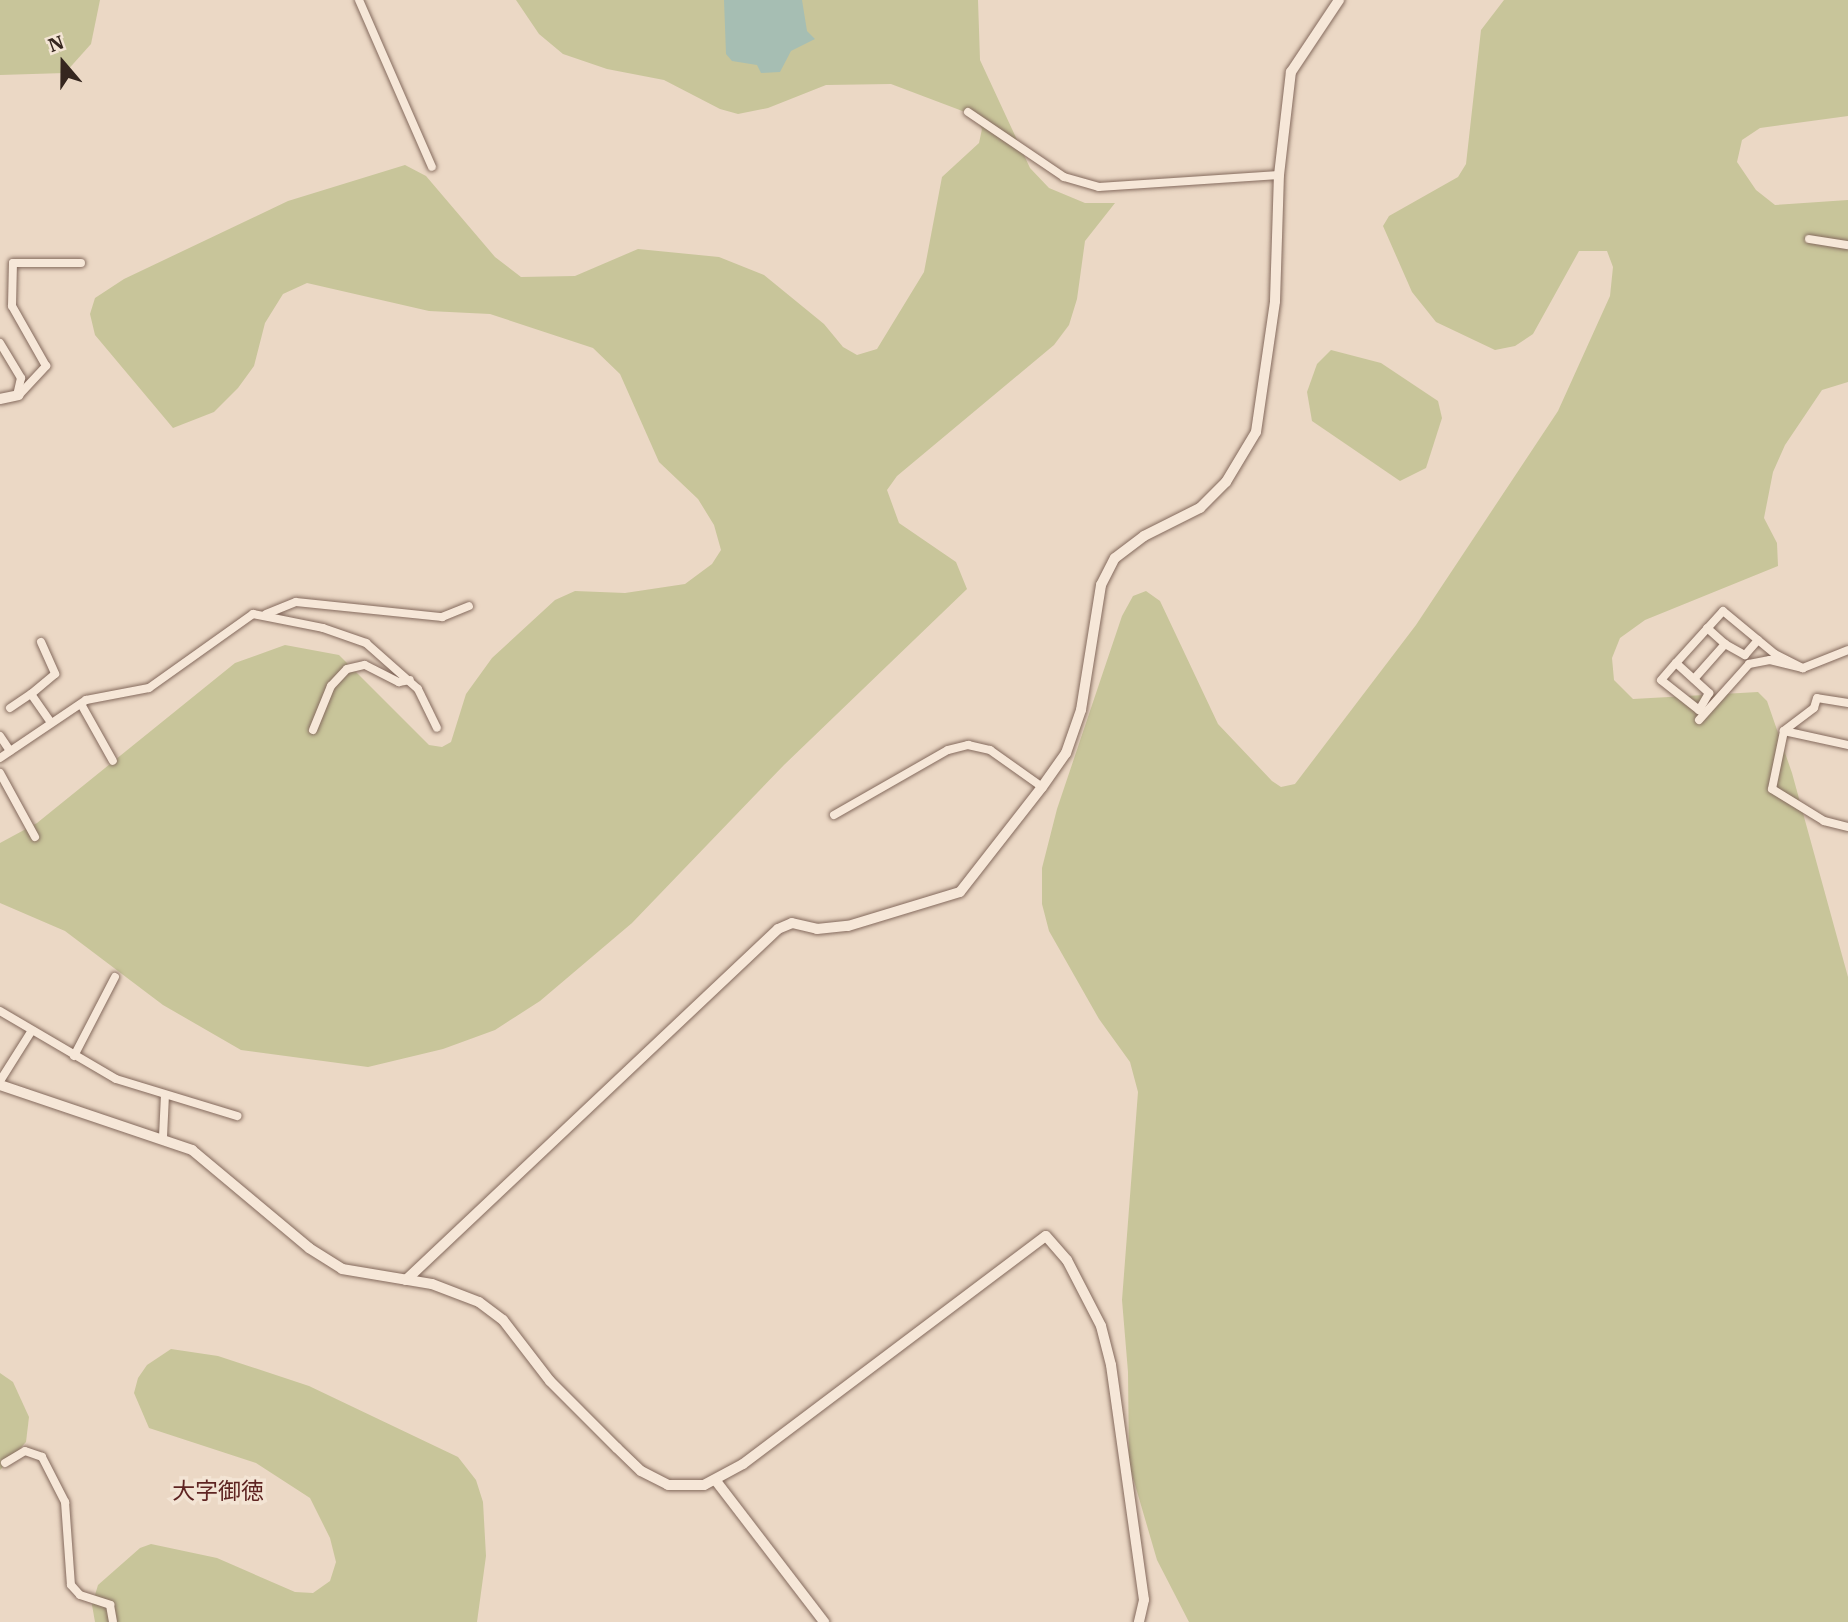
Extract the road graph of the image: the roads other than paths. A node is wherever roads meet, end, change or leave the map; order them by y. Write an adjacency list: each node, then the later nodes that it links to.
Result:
1 (359, 0): 4 (street)
2 (1339, 0): 5 (street)
3 (968, 113): 5 (street)
4 (432, 167)
5 (1279, 175): 38 (street)
6 (1809, 239): 7 (street)
7 (1848, 245)
8 (81, 263): 10 (street)
9 (0, 343): 10 (street)
10 (18, 395): 11 (street)
11 (0, 399)
12 (469, 606): 13 (street)
13 (266, 614): 22 (street); 25 (street)
14 (1707, 628): 15 (street); 17 (street); 19 (street)
15 (1758, 640): 17 (street); 20 (street)
16 (41, 642): 23 (street)
17 (1725, 644): 21 (street)
18 (1848, 650): 20 (street)
19 (1676, 663): 21 (street); 21 (street)
20 (1803, 668): 27 (street)
21 (1694, 678)
22 (410, 680): 29 (street); 30 (street)
23 (31, 694): 26 (street); 28 (street)
24 (1848, 703): 31 (street)
25 (81, 704): 28 (street); 36 (street)
26 (10, 708)
27 (1699, 720)
28 (51, 723): 34 (street)
29 (437, 728)
30 (313, 730)
31 (1784, 732): 33 (street); 40 (street)
32 (0, 736): 34 (street)
33 (1848, 745)
34 (10, 751): 35 (street)
35 (0, 758)
36 (113, 761)
37 (0, 773): 41 (street)
38 (1042, 787): 39 (street); 50 (street)
39 (834, 815)
40 (1848, 827)
41 (35, 837)
42 (115, 977): 45 (street)
43 (0, 1011): 44 (street)
44 (31, 1032): 45 (street); 46 (street)
45 (74, 1056): 47 (street)
46 (0, 1085): 49 (street)
47 (165, 1095): 48 (street); 49 (street)
48 (237, 1116)
49 (163, 1137): 50 (street)
50 (406, 1280): 52 (street)
51 (5, 1463): 53 (street)
52 (716, 1481): 54 (street); 55 (street)
53 (113, 1622)
54 (824, 1622)
55 (1139, 1622)

